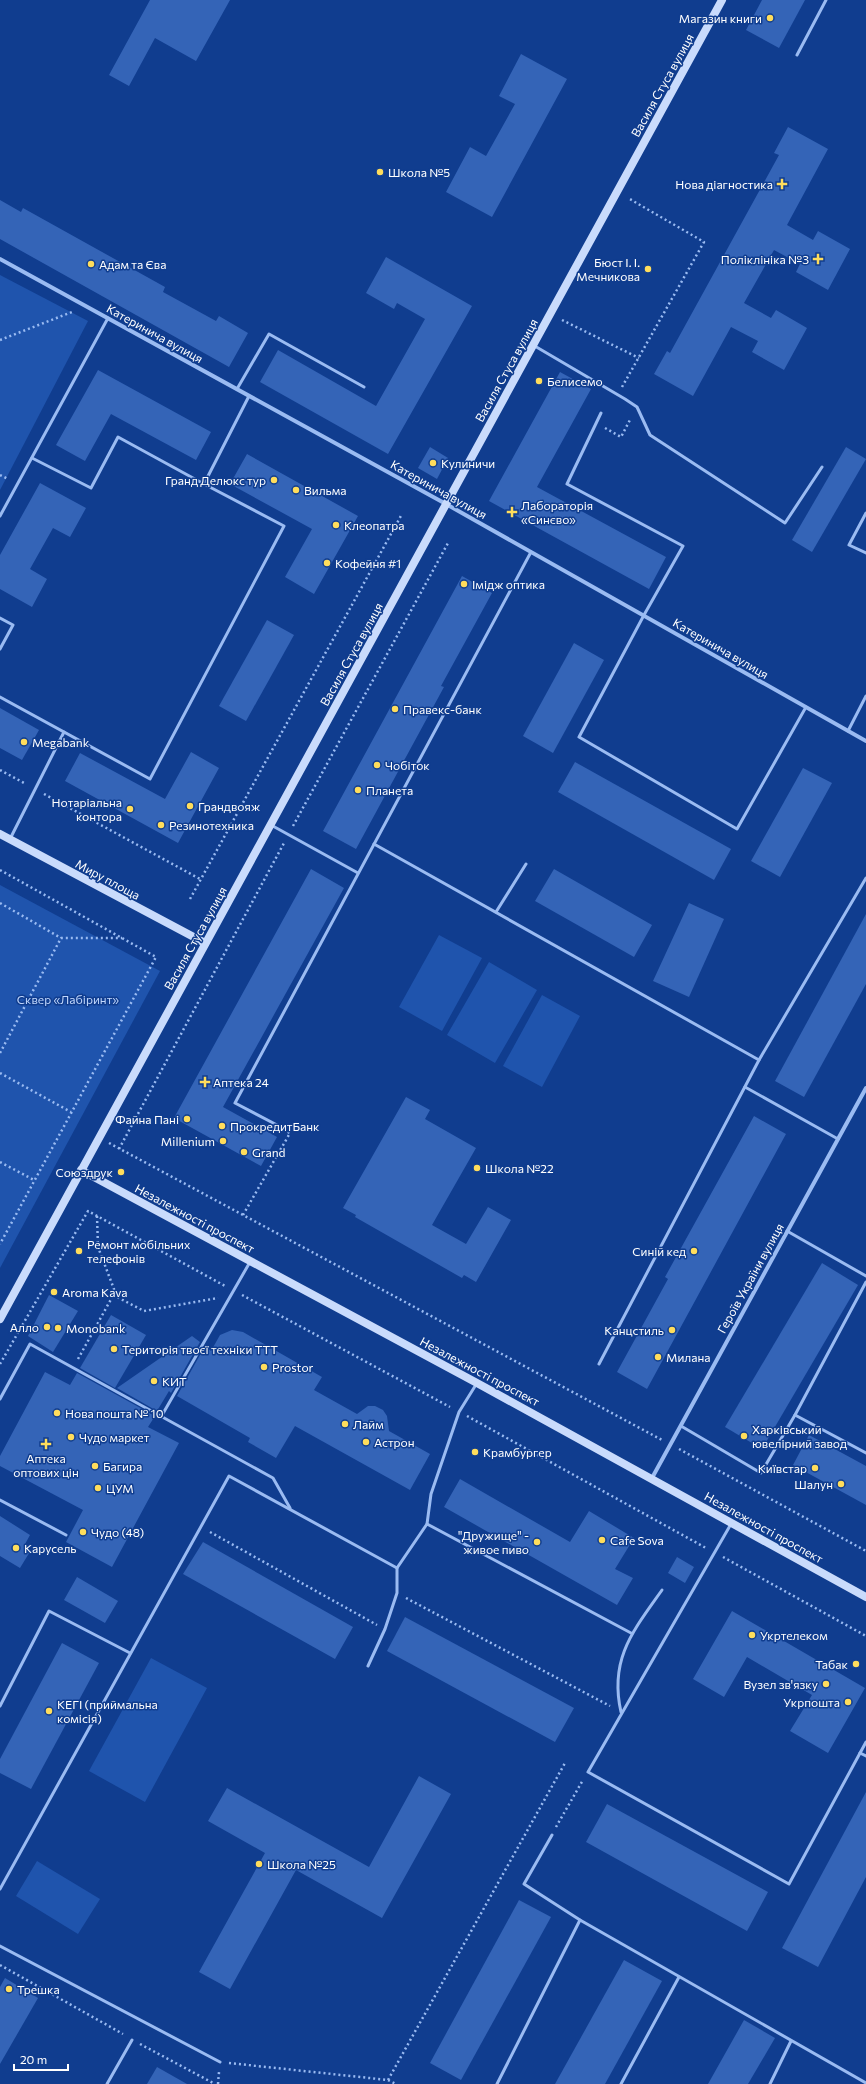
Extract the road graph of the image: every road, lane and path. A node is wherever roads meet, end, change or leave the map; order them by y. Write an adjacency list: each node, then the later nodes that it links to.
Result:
1 (722, 0): 4 (street, Василя Стуса вулиця)
2 (826, 0): 3 (lane)
3 (797, 55)
4 (618, 192): 7 (street, Василя Стуса вулиця); 11 (path)
5 (0, 258): 6 (street, Катеринича вулиця)
6 (87, 306): 8 (street, Катеринича вулиця); 9 (path)
7 (550, 314): 10 (street, Василя Стуса вулиця); 11 (path)
8 (108, 318): 13 (street, Катеринича вулиця); 19 (lane)
9 (0, 340)
10 (533, 345): 14 (lane); 22 (street, Василя Стуса вулиця)
11 (639, 358): 14 (path)
12 (364, 387): 13 (lane)
13 (237, 389): 15 (street, Катеринича вулиця)
14 (618, 395): 16 (lane)
15 (249, 396): 21 (lane); 22 (street, Катеринича вулиця)
16 (637, 408): 18 (path); 20 (lane)
17 (601, 414): 18 (lane)
18 (596, 422): 28 (lane)
19 (32, 458): 21 (lane); 25 (lane)
20 (822, 467)
21 (204, 484): 35 (lane)
22 (446, 504): 26 (street, Катеринича вулиця); 39 (street, Василя Стуса вулиця)
23 (866, 513): 27 (lane)
24 (402, 514): 47 (path)
25 (0, 516)
26 (532, 552): 28 (street, Катеринича вулиця); 42 (lane)
27 (866, 553)
28 (644, 615): 33 (street, Катеринича вулиця); 33 (lane)
29 (0, 618): 30 (lane)
30 (0, 649)
31 (866, 696): 34 (lane)
32 (0, 697): 35 (lane)
33 (806, 707): 34 (street, Катеринича вулиця)
34 (848, 731): 36 (street, Катеринича вулиця)
35 (64, 732): 38 (lane)
36 (866, 741)
37 (0, 770): 38 (path)
38 (35, 789): 41 (lane); 47 (path)
39 (271, 825): 45 (lane); 53 (street, Василя Стуса вулиця)
40 (0, 834): 41 (street, Миру площа)
41 (10, 840): 53 (street, Миру площа)
42 (374, 844): 45 (lane); 50 (lane)
43 (526, 864): 50 (lane)
44 (0, 870): 52 (path)
45 (358, 873): 60 (lane)
46 (866, 878): 55 (lane)
47 (200, 879): 48 (path)
48 (190, 899)
49 (0, 903): 51 (path)
50 (496, 912): 55 (lane)
51 (61, 938): 52 (path); 54 (path)
52 (123, 938): 59 (path)
53 (205, 944): 64 (street, Василя Стуса вулиця)
54 (0, 1053)
55 (760, 1060): 57 (lane)
56 (0, 1073): 59 (path)
57 (745, 1087): 61 (lane); 78 (lane)
58 (866, 1088): 61 (street, Героїв України вулиця)
59 (71, 1112): 65 (path)
60 (277, 1125): 66 (path)
61 (838, 1139): 68 (street, Героїв України вулиця)
62 (119, 1149): 66 (path)
63 (0, 1162): 65 (path)
64 (81, 1170): 70 (street, Незалежності проспект); 76 (street, Василя Стуса вулиця)
65 (34, 1180): 69 (path)
66 (242, 1215): 86 (path)
67 (96, 1216): 73 (path); 74 (path); 77 (path)
68 (787, 1232): 71 (lane); 85 (street, Героїв України вулиця)
69 (0, 1244)
70 (250, 1262): 74 (lane); 80 (street, Незалежності проспект)
71 (866, 1276)
72 (866, 1282): 83 (lane)
73 (115, 1291): 75 (path); 79 (path)
74 (234, 1291): 75 (lane); 82 (path)
75 (231, 1296): 84 (lane)
76 (0, 1319)
77 (0, 1364)
78 (599, 1364)
79 (73, 1368): 81 (lane); 84 (lane)
80 (477, 1383): 82 (lane); 88 (street, Незалежності проспект)
81 (0, 1399)
82 (459, 1412): 92 (lane); 96 (path)
83 (795, 1415): 85 (lane); 87 (lane)
84 (161, 1417): 90 (lane)
85 (681, 1426): 86 (street, Героїв України вулиця)
86 (671, 1444): 88 (street, Героїв України вулиця); 95 (path)
87 (866, 1453)
88 (652, 1478): 91 (street, Незалежності проспект)
89 (0, 1500): 94 (lane)
90 (290, 1509): 93 (lane); 97 (lane)
91 (732, 1522): 96 (lane); 100 (street, Незалежності проспект)
92 (426, 1524): 97 (lane); 102 (lane)
93 (201, 1527): 101 (path); 104 (lane)
94 (66, 1535)
95 (866, 1551)
96 (715, 1553): 103 (path); 107 (lane)
97 (397, 1568): 99 (lane)
98 (662, 1590): 102 (lane)
99 (397, 1593): 101 (lane); 107 (path)
100 (866, 1597)
101 (385, 1629): 105 (lane)
102 (631, 1633): 107 (lane)
103 (866, 1636)
104 (130, 1653): 106 (lane); 114 (lane)
105 (368, 1666)
106 (0, 1706)
107 (621, 1712): 112 (lane)
108 (866, 1742): 109 (lane)
109 (860, 1753): 110 (lane); 112 (lane)
110 (866, 1756)
111 (565, 1763): 122 (path)
112 (588, 1772): 113 (path)
113 (552, 1835): 115 (lane)
114 (0, 1889)
115 (580, 1920): 118 (lane); 127 (lane)
116 (0, 1946): 121 (lane)
117 (0, 1965): 119 (path)
118 (679, 1977): 120 (lane); 128 (lane)
119 (132, 2040): 124 (lane); 125 (path)
120 (791, 2041): 123 (lane); 129 (lane)
121 (220, 2062): 122 (path)
122 (388, 2080): 126 (path)
123 (866, 2083)
124 (107, 2084)
125 (215, 2084)
126 (396, 2084)
127 (497, 2084)
128 (621, 2084)
129 (770, 2084)

